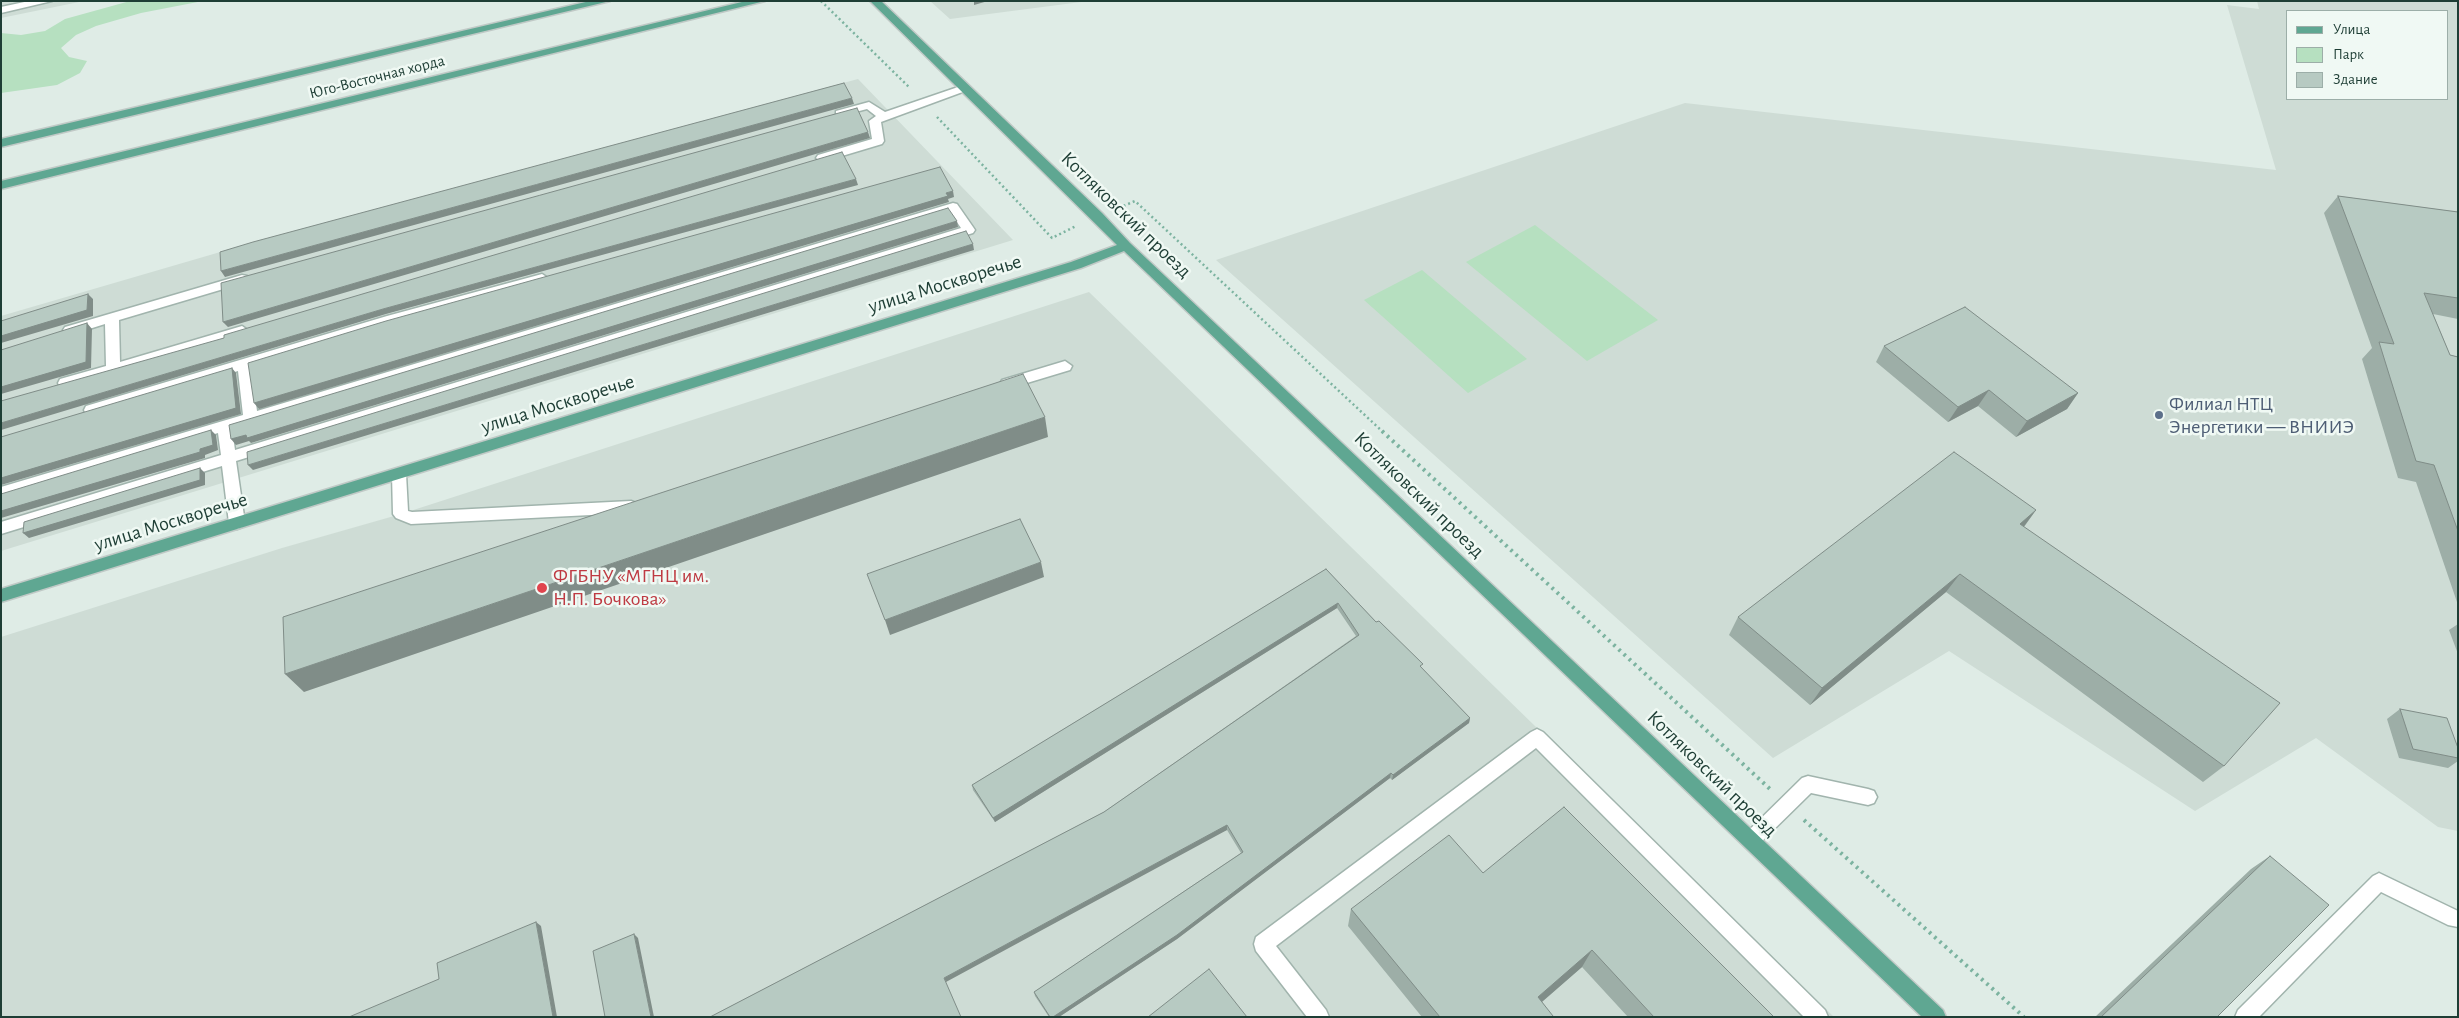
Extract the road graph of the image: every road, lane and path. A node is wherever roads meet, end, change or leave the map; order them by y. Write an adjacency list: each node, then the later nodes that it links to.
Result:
1 (47, 1): 6 (lane)
2 (605, 1): 11 (main road, Юго-Восточная хорда)
3 (760, 1): 13 (main road, Юго-Восточная хорда)
4 (821, 1): 8 (path)
5 (875, 1): 7 (main road, Котляковский проезд)
6 (1, 10)
7 (964, 88): 8 (lane); 14 (main road, Котляковский проезд)
8 (923, 102): 10 (lane); 14 (path)
9 (830, 116): 10 (lane)
10 (884, 116): 12 (lane)
11 (1, 143)
12 (811, 161)
13 (1, 185)
14 (1098, 216): 15 (main road, Котляковский проезд); 37 (path)
15 (1126, 246): 30 (main road, улица Москворечье); 38 (main road, Котляковский проезд)
16 (558, 273): 21 (lane)
17 (257, 274): 18 (lane)
18 (112, 318): 20 (lane); 23 (lane)
19 (256, 326): 23 (lane)
20 (57, 334)
21 (244, 364): 26 (lane); 27 (lane)
22 (1065, 366): 25 (lane)
23 (113, 369): 24 (lane)
24 (48, 388)
25 (990, 389)
26 (76, 414)
27 (251, 418): 28 (lane); 29 (lane)
28 (224, 426): 29 (lane); 31 (lane)
29 (229, 458): 33 (lane); 34 (lane)
30 (399, 474): 32 (lane); 33 (main road, улица Москворечье)
31 (1, 493)
32 (646, 502)
33 (237, 523): 35 (main road, улица Москворечье)
34 (1, 528)
35 (1, 596)
36 (1868, 797): 37 (lane)
37 (1787, 805): 38 (lane); 43 (path)
38 (1751, 840): 42 (main road, Котляковский проезд)
39 (2455, 919): 44 (lane)
40 (1319, 1017): 41 (lane)
41 (1818, 1017)
42 (1936, 1017)
43 (2024, 1017)
44 (2245, 1017)

